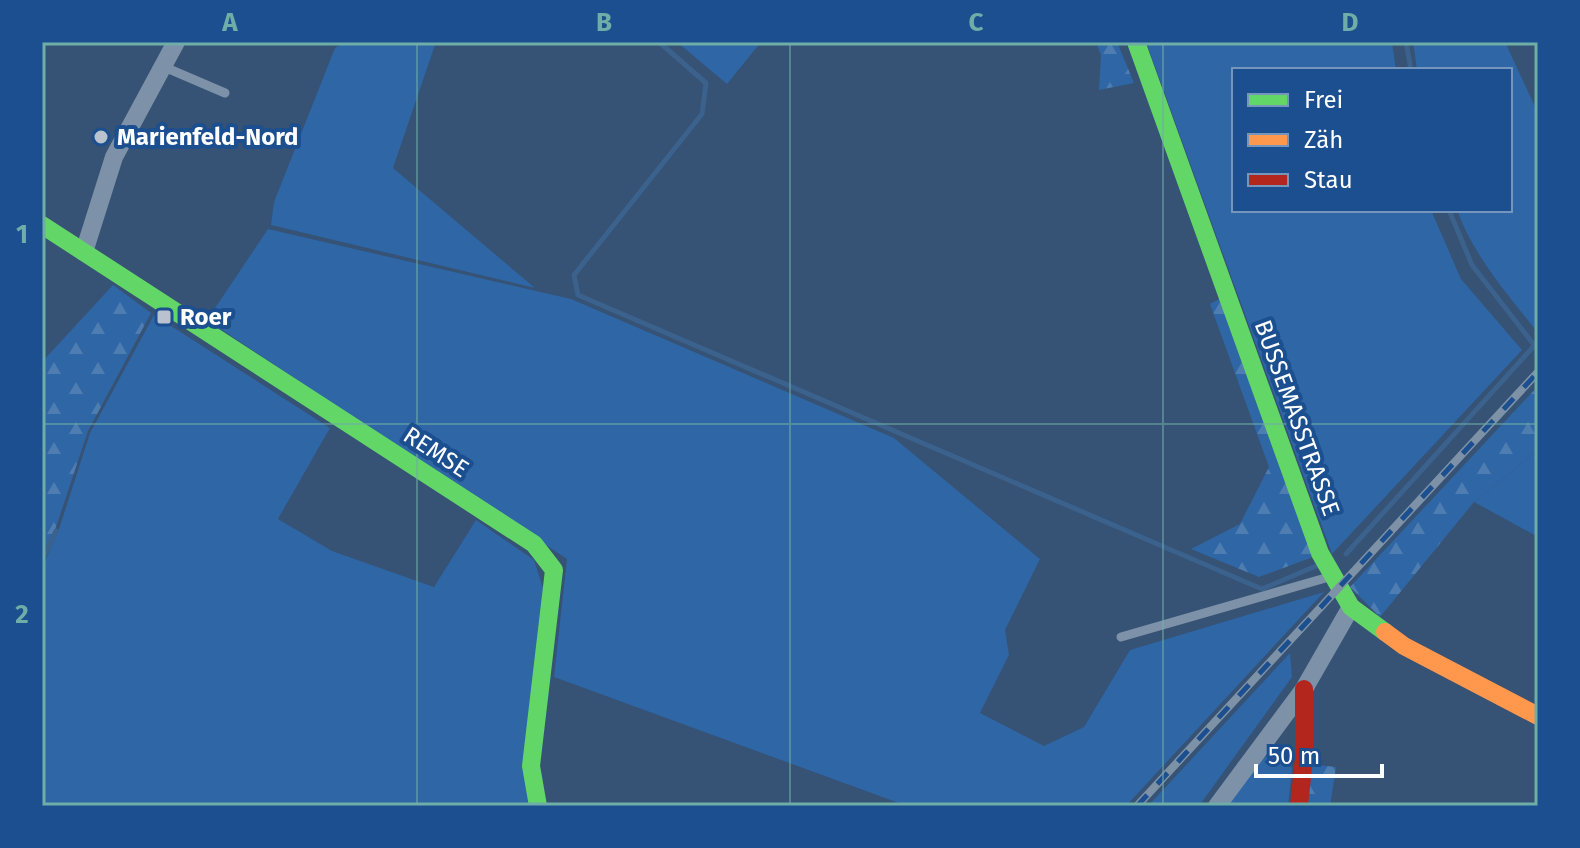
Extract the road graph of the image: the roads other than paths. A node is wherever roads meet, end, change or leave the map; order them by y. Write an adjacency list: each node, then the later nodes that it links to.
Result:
1 (176, 42): 3 (street)
2 (1136, 42): 7 (street, BUSSEMASSTRASSE)
3 (162, 66): 4 (lane); 6 (street)
4 (225, 93)
5 (42, 225): 6 (street, REMSE)
6 (84, 252): 12 (street, REMSE)
7 (1332, 576): 8 (street, BUSSEMASSTRASSE); 9 (lane)
8 (1351, 607): 10 (street); 11 (street)
9 (1121, 637)
10 (1304, 689): 13 (street); 14 (street)
11 (1538, 716)
12 (538, 806)
13 (1217, 806)
14 (1299, 806)

